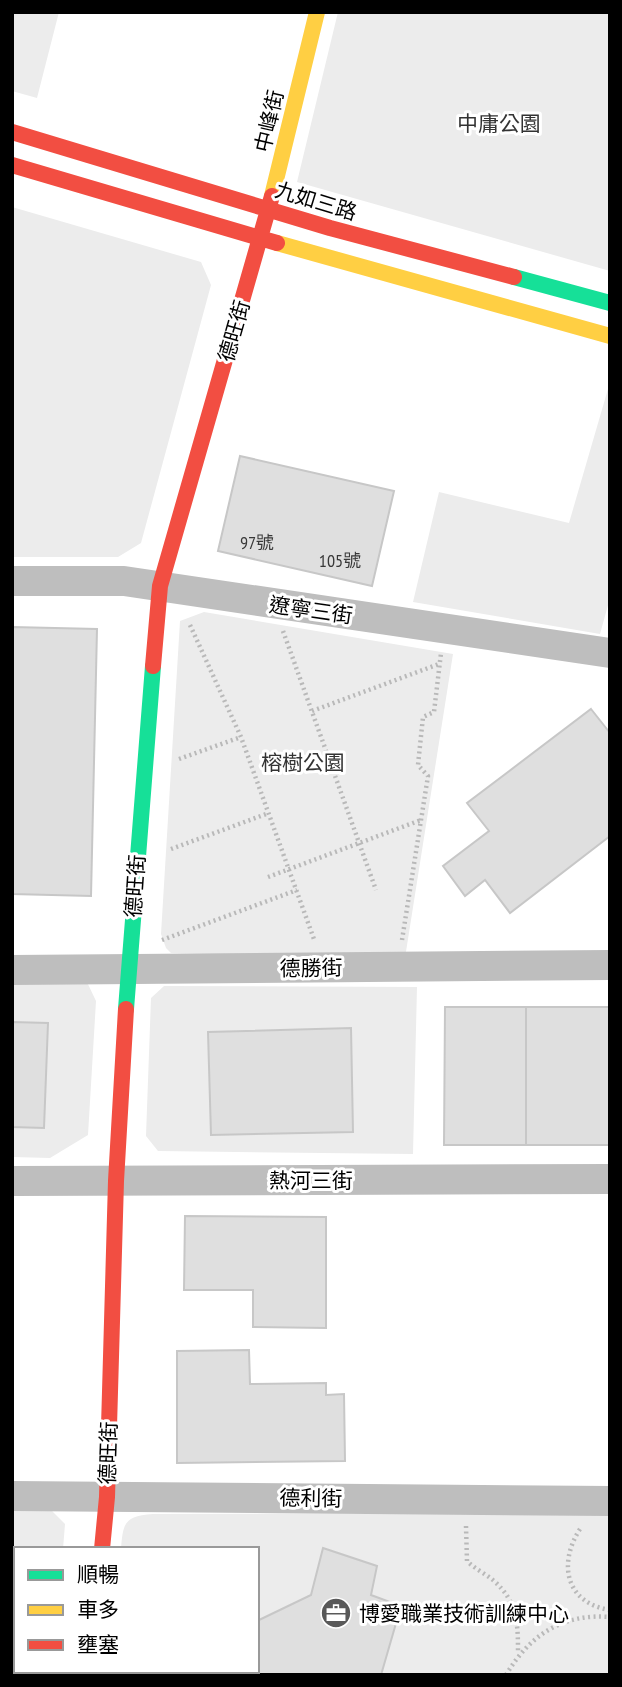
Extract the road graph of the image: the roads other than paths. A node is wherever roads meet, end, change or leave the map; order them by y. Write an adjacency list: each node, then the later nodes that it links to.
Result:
1 (317, 12): 4 (street, 中峰街)
2 (12, 132): 4 (street, 九如三路)
3 (12, 165): 5 (street)
4 (268, 209): 5 (street, 中峰街); 6 (street, 九如三路)
5 (261, 238): 7 (street); 9 (street, 德旺街)
6 (610, 303)
7 (610, 336)
8 (12, 582): 9 (street, 遼寧三街)
9 (160, 586): 10 (street, 遼寧三街); 13 (street, 德旺街)
10 (610, 653)
11 (610, 965): 13 (street, 德勝街)
12 (12, 970): 13 (street, 德勝街)
13 (128, 970): 16 (street, 德旺街)
14 (610, 1179): 16 (street, 熱河三街)
15 (12, 1181): 16 (street, 熱河三街)
16 (116, 1181): 18 (street, 德旺街)
17 (12, 1496): 18 (street, 德利街)
18 (107, 1497): 19 (street, 德利街); 20 (street, 德旺街)
19 (610, 1501)
20 (102, 1547)

